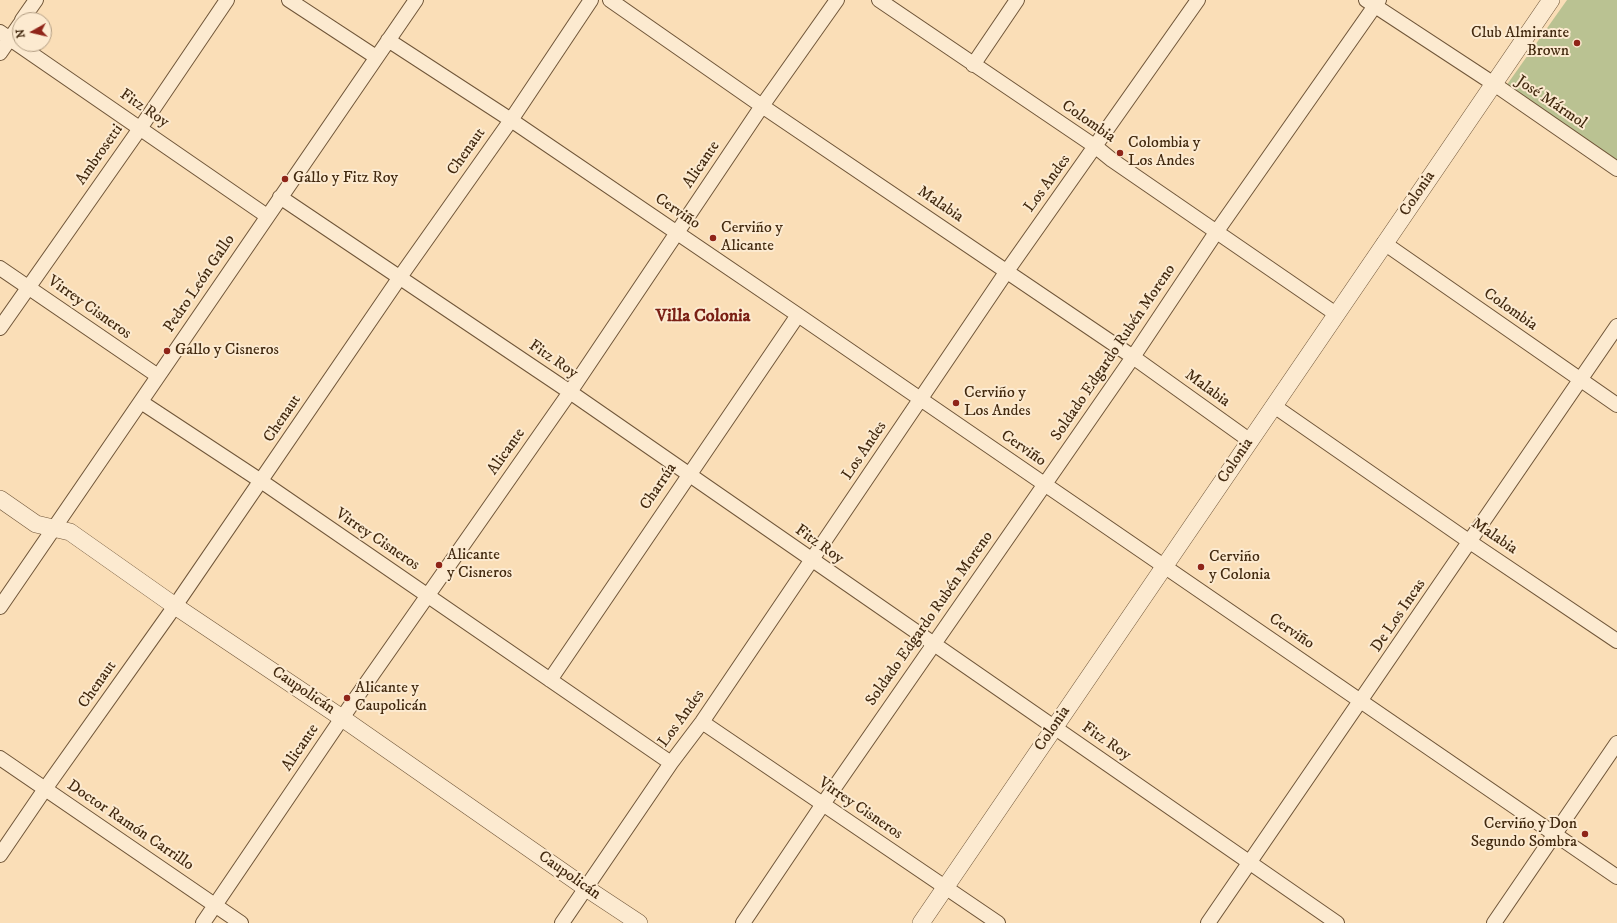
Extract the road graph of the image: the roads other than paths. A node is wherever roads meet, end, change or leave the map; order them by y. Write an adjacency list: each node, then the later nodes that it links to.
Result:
1 (36, 0): 13 (street)
2 (227, 0): 22 (street, Ambrosetti)
3 (289, 0): 17 (street)
4 (416, 0): 15 (street, Pedro León Gallo)
5 (591, 0): 21 (street, Chenaut)
6 (610, 0): 20 (street, Malabia)
7 (837, 0): 20 (street, Alicante)
8 (879, 0): 18 (street, Colombia)
9 (1017, 0): 18 (street)
10 (1198, 0): 23 (street, Los Andes)
11 (1551, 0): 19 (street, Colonia)
12 (1373, 2): 19 (street, José Mármol); 27 (street, Soldado Edgardo Rubén Moreno)
13 (28, 12)
14 (5, 35): 16 (street); 22 (street, Fitz Roy)
15 (388, 40): 17 (street, Pedro León Gallo); 21 (street, Cerviño)
16 (0, 53)
17 (376, 57): 25 (street, Pedro León Gallo)
18 (973, 65): 23 (street, Colombia)
19 (1494, 84): 24 (street, José Mármol); 29 (street, Colonia)
20 (762, 106): 28 (street, Alicante); 31 (street, Malabia)
21 (511, 120): 28 (street, Cerviño); 32 (street, Chenaut)
22 (141, 127): 26 (street, Fitz Roy); 33 (street, Ambrosetti)
23 (1096, 147): 27 (street, Colombia); 31 (street, Los Andes)
24 (1617, 169)
25 (280, 197): 26 (street, Pedro León Gallo); 32 (street, Fitz Roy)
26 (267, 216): 39 (street, Pedro León Gallo)
27 (1217, 231): 34 (street, Colombia); 38 (street, Soldado Edgardo Rubén Moreno)
28 (677, 233): 35 (street, Cerviño); 41 (street, Alicante)
29 (1384, 243): 34 (street, Colonia); 40 (street, Colombia)
30 (0, 268): 33 (street, Virrey Cisneros)
31 (1007, 271): 38 (street, Malabia); 42 (street, Los Andes)
32 (400, 277): 41 (street, Fitz Roy); 48 (street, Chenaut)
33 (28, 287): 37 (street, Ambrosetti); 39 (street, Virrey Cisneros)
34 (1336, 314): 45 (street, Colonia)
35 (798, 315): 42 (street, Cerviño); 47 (street, Charrúa)
36 (1617, 326): 40 (street, De Los Incas)
37 (0, 328)
38 (1133, 357): 46 (street, Malabia); 49 (street, Soldado Edgardo Rubén Moreno)
39 (158, 376): 43 (street, Pedro León Gallo)
40 (1581, 380): 44 (street, Colombia); 52 (street, De Los Incas)
41 (570, 392): 47 (street, Fitz Roy); 55 (street, Alicante)
42 (921, 399): 49 (street, Cerviño); 53 (street, Los Andes)
43 (141, 402): 48 (street, Virrey Cisneros); 51 (street, Pedro León Gallo)
44 (1617, 405)
45 (1274, 406): 46 (street, Colonia); 52 (street, Malabia)
46 (1249, 440): 54 (street, Colonia)
47 (688, 474): 53 (street, Fitz Roy); 60 (street, Charrúa)
48 (261, 481): 55 (street, Virrey Cisneros); 56 (street, Chenaut)
49 (1044, 485): 54 (street, Cerviño); 59 (street, Soldado Edgardo Rubén Moreno)
50 (0, 500): 51 (street, Caupolicán)
51 (55, 528): 56 (street, Caupolicán); 57 (street, Pedro León Gallo)
52 (1470, 542): 58 (street, Malabia); 61 (street, De Los Incas)
53 (811, 560): 59 (street, Fitz Roy); 63 (street, Los Andes)
54 (1165, 567): 61 (street, Cerviño); 64 (street, Colonia)
55 (428, 595): 60 (street, Virrey Cisneros); 62 (street, Alicante)
56 (175, 606): 62 (street, Caupolicán); 68 (street, Chenaut)
57 (0, 607)
58 (1617, 641)
59 (934, 644): 64 (street, Fitz Roy); 69 (street, Soldado Edgardo Rubén Moreno)
60 (550, 680): 67 (street, Virrey Cisneros)
61 (1362, 700): 70 (street, Cerviño); 72 (street, De Los Incas)
62 (342, 718): 74 (street, Caupolicán); 76 (street, Alicante)
63 (702, 722): 67 (street, Los Andes); 69 (street, Virrey Cisneros)
64 (1054, 728): 72 (street, Fitz Roy); 75 (street, Colonia)
65 (1617, 743): 70 (street)
66 (0, 758): 68 (street, Doctor Ramón Carrillo)
67 (671, 763): 74 (street, Los Andes)
68 (45, 789): 71 (street, Chenaut); 76 (street, Doctor Ramón Carrillo)
69 (822, 804): 75 (street, Virrey Cisneros); 81 (street, Soldado Edgardo Rubén Moreno)
70 (1554, 834): 73 (street, Cerviño); 86 (street)
71 (0, 855)
72 (1250, 862): 84 (street, De Los Incas); 85 (street, Fitz Roy)
73 (1617, 876)
74 (586, 888): 79 (street, Los Andes); 80 (street, Caupolicán)
75 (946, 888): 82 (street, Colonia); 83 (street, Virrey Cisneros)
76 (215, 905): 77 (street, Alicante); 78 (street, Doctor Ramón Carrillo)
77 (203, 923)
78 (241, 923)
79 (562, 923)
80 (639, 923)
81 (742, 923)
82 (921, 923)
83 (998, 923)
84 (1208, 923)
85 (1337, 923)
86 (1494, 923)

